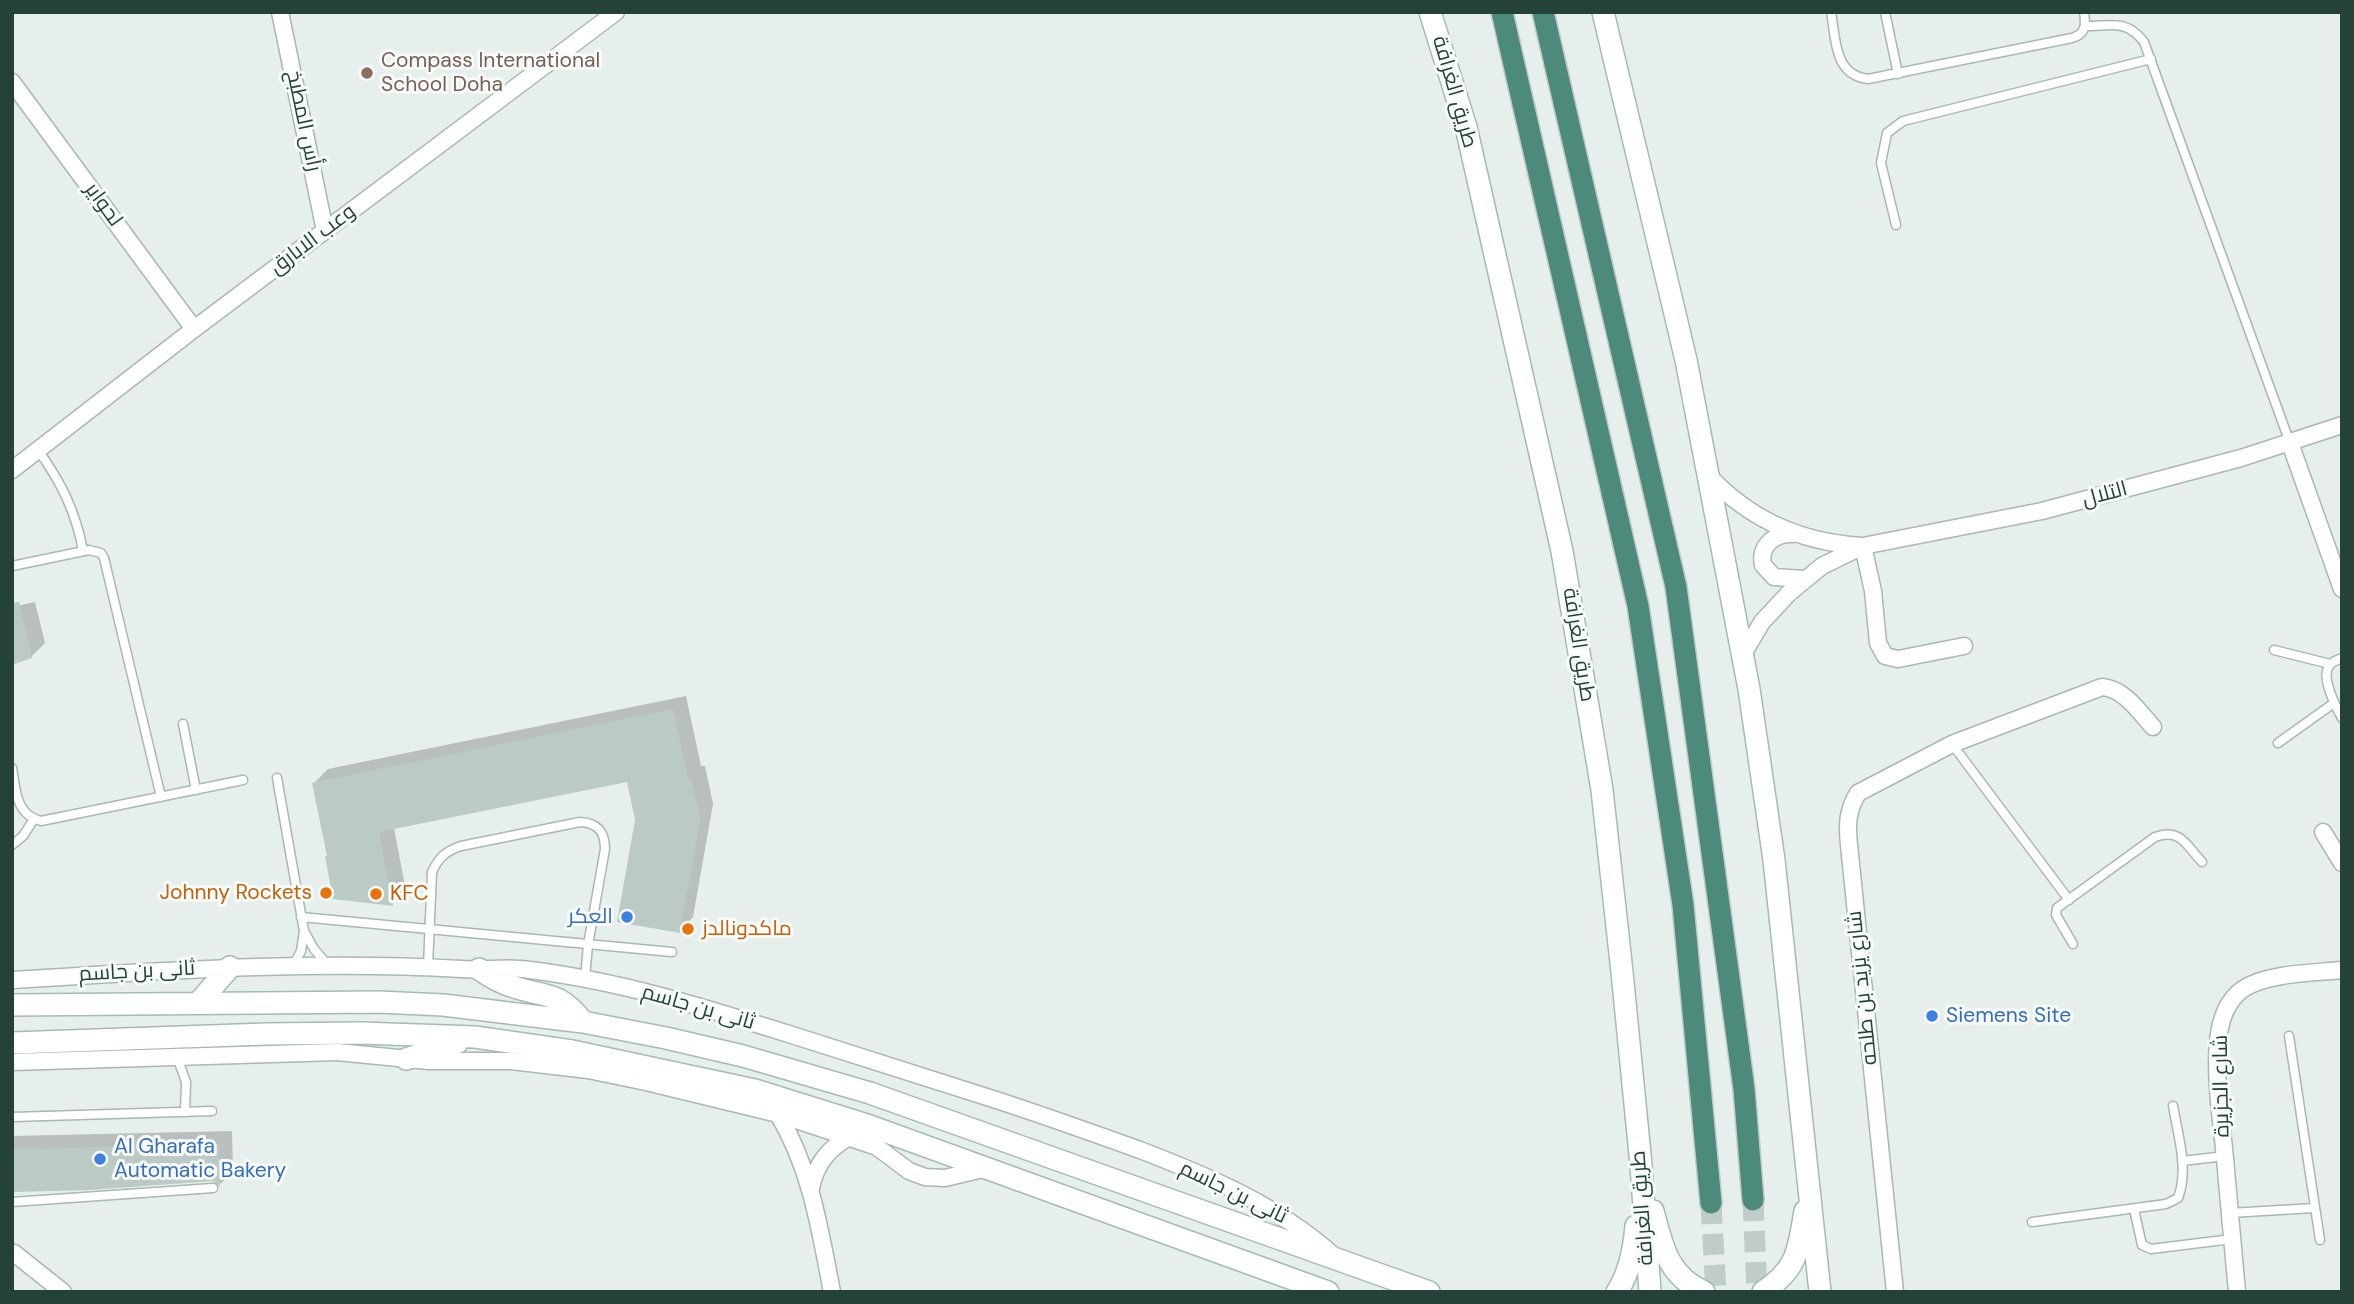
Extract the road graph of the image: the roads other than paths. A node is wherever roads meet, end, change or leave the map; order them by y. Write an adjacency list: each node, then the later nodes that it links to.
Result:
1 (280, 12): 16 (street, رأس المطبخ)
2 (616, 12): 10 (street, وعب الابارق)
3 (1430, 12): 82 (main road, طريق الغرافة)
4 (1502, 12): 89 (highway)
5 (1543, 12): 87 (highway)
6 (1603, 12): 22 (main road)
7 (1830, 12): 13 (lane)
8 (1885, 12): 13 (lane)
9 (2084, 12): 11 (lane)
10 (596, 18): 16 (street, وعب الابارق)
11 (2085, 26): 12 (lane); 13 (lane)
12 (2151, 59): 15 (lane); 19 (lane)
13 (1898, 74)
14 (12, 82): 17 (street, لحواير)
15 (1896, 225)
16 (326, 231): 17 (street, وعب الابارق)
17 (194, 329): 20 (street, وعب الابارق)
18 (2342, 425): 19 (street, التلال)
19 (2290, 443): 24 (street, التلال); 28 (street)
20 (38, 450): 21 (street, وعب الابارق); 25 (lane)
21 (12, 470)
22 (1707, 475): 23 (street); 31 (main road)
23 (1793, 534): 24 (street); 27 (street)
24 (1863, 546): 27 (street); 29 (street)
25 (83, 551): 26 (lane); 44 (lane)
26 (12, 566)
27 (1804, 579): 31 (street)
28 (2342, 589)
29 (1964, 646)
30 (2274, 650): 33 (lane)
31 (1742, 656): 84 (main road)
32 (2342, 657): 33 (lane)
33 (2330, 664): 34 (lane)
34 (2334, 704): 35 (lane); 38 (lane)
35 (2342, 718)
36 (183, 724): 43 (lane)
37 (2153, 727): 39 (street, شارع يزيد بن طلحه)
38 (2278, 743)
39 (1952, 744): 50 (lane); 107 (street, شارع يزيد بن طلحه)
40 (12, 768): 45 (lane)
41 (277, 778): 51 (lane)
42 (243, 780): 43 (lane)
43 (196, 790): 44 (lane)
44 (161, 797): 45 (lane)
45 (34, 819): 47 (lane)
46 (2323, 832): 49 (street)
47 (12, 845)
48 (2202, 862): 50 (lane)
49 (2342, 863)
50 (2069, 900): 54 (lane)
51 (302, 917): 52 (lane); 53 (lane)
52 (429, 929): 55 (lane); 55 (lane); 59 (lane)
53 (304, 931): 57 (lane); 58 (lane)
54 (2073, 944)
55 (588, 945): 56 (lane); 63 (lane)
56 (673, 952)
57 (328, 964): 58 (street, ثانى بن جاسم); 59 (street, ثانى بن جاسم)
58 (293, 965): 60 (street, ثانى بن جاسم)
59 (428, 966): 61 (street, ثانى بن جاسم)
60 (230, 967): 64 (street, ثانى بن جاسم); 65 (main road)
61 (479, 969): 63 (street, ثانى بن جاسم); 67 (main road)
62 (2342, 970): 80 (street, شارع الجزيرة)
63 (585, 978): 97 (street, ثانى بن جاسم)
64 (12, 980)
65 (199, 1002): 66 (main road, ثانى بن جاسم); 67 (main road, ثانى بن جاسم)
66 (12, 1005)
67 (583, 1022): 97 (main road, ثانى بن جاسم)
68 (2289, 1036): 90 (lane)
69 (475, 1037): 70 (main road); 72 (main road); 83 (main road)
70 (12, 1043)
71 (177, 1057): 72 (street); 73 (street); 76 (lane)
72 (406, 1059): 77 (street)
73 (12, 1062)
74 (2173, 1106): 81 (lane)
75 (212, 1111): 76 (lane)
76 (186, 1112): 78 (lane)
77 (778, 1114): 79 (street); 86 (street)
78 (12, 1117)
79 (849, 1137): 83 (street); 86 (street)
80 (2225, 1156): 81 (lane); 92 (street, شارع الجزيرة)
81 (2182, 1161): 91 (lane)
82 (1641, 1165): 102 (main road); 103 (main road, طريق الغرافة); 104 (main road)
83 (988, 1167): 100 (main road)
84 (1810, 1182): 105 (main road); 106 (main road)
85 (213, 1188): 88 (lane)
86 (811, 1188): 99 (street)
87 (1753, 1200)
88 (12, 1202)
89 (1711, 1203)
90 (2314, 1208): 92 (lane); 95 (lane)
91 (2134, 1209): 93 (lane); 94 (lane)
92 (2230, 1213): 94 (street, شارع الجزيرة)
93 (2032, 1222)
94 (2232, 1239): 108 (street, شارع الجزيرة)
95 (2320, 1240)
96 (14, 1253): 98 (street)
97 (1338, 1259): 101 (main road, ثانى بن جاسم)
98 (63, 1292)
99 (832, 1292)
100 (1328, 1292)
101 (1429, 1292)
102 (1617, 1292)
103 (1650, 1292)
104 (1704, 1292)
105 (1763, 1292)
106 (1820, 1292)
107 (1895, 1292)
108 (2237, 1292)

